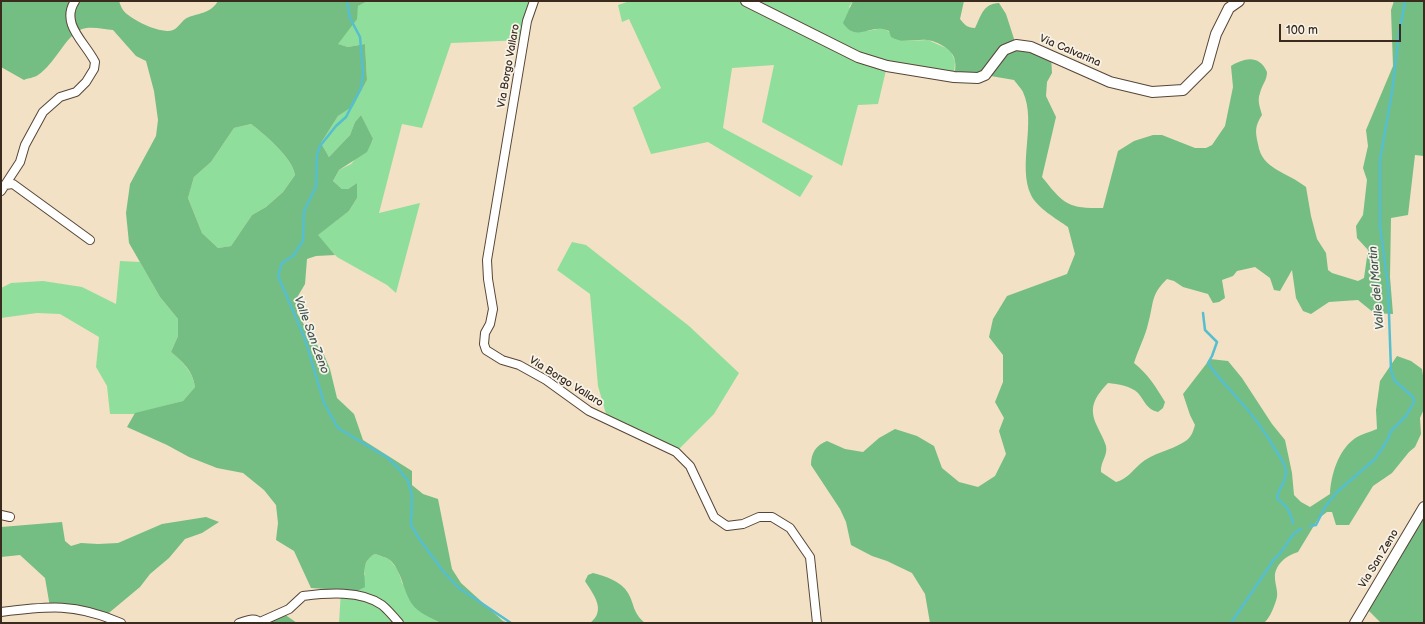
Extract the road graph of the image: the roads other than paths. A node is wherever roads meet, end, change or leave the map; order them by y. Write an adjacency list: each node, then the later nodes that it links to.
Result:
1 (75, 1): 5 (street)
2 (534, 1): 15 (street, Via Borgo Vallaro)
3 (746, 1): 4 (street, Via Calvarina)
4 (1239, 1)
5 (3, 188): 6 (street)
6 (90, 240)
7 (1424, 507): 16 (street, Via San Zeno)
8 (1, 515): 9 (street)
9 (10, 517)
10 (1, 612): 11 (street)
11 (121, 623)
12 (239, 623): 13 (street)
13 (260, 623): 14 (street)
14 (399, 623)
15 (817, 623)
16 (1355, 623)

